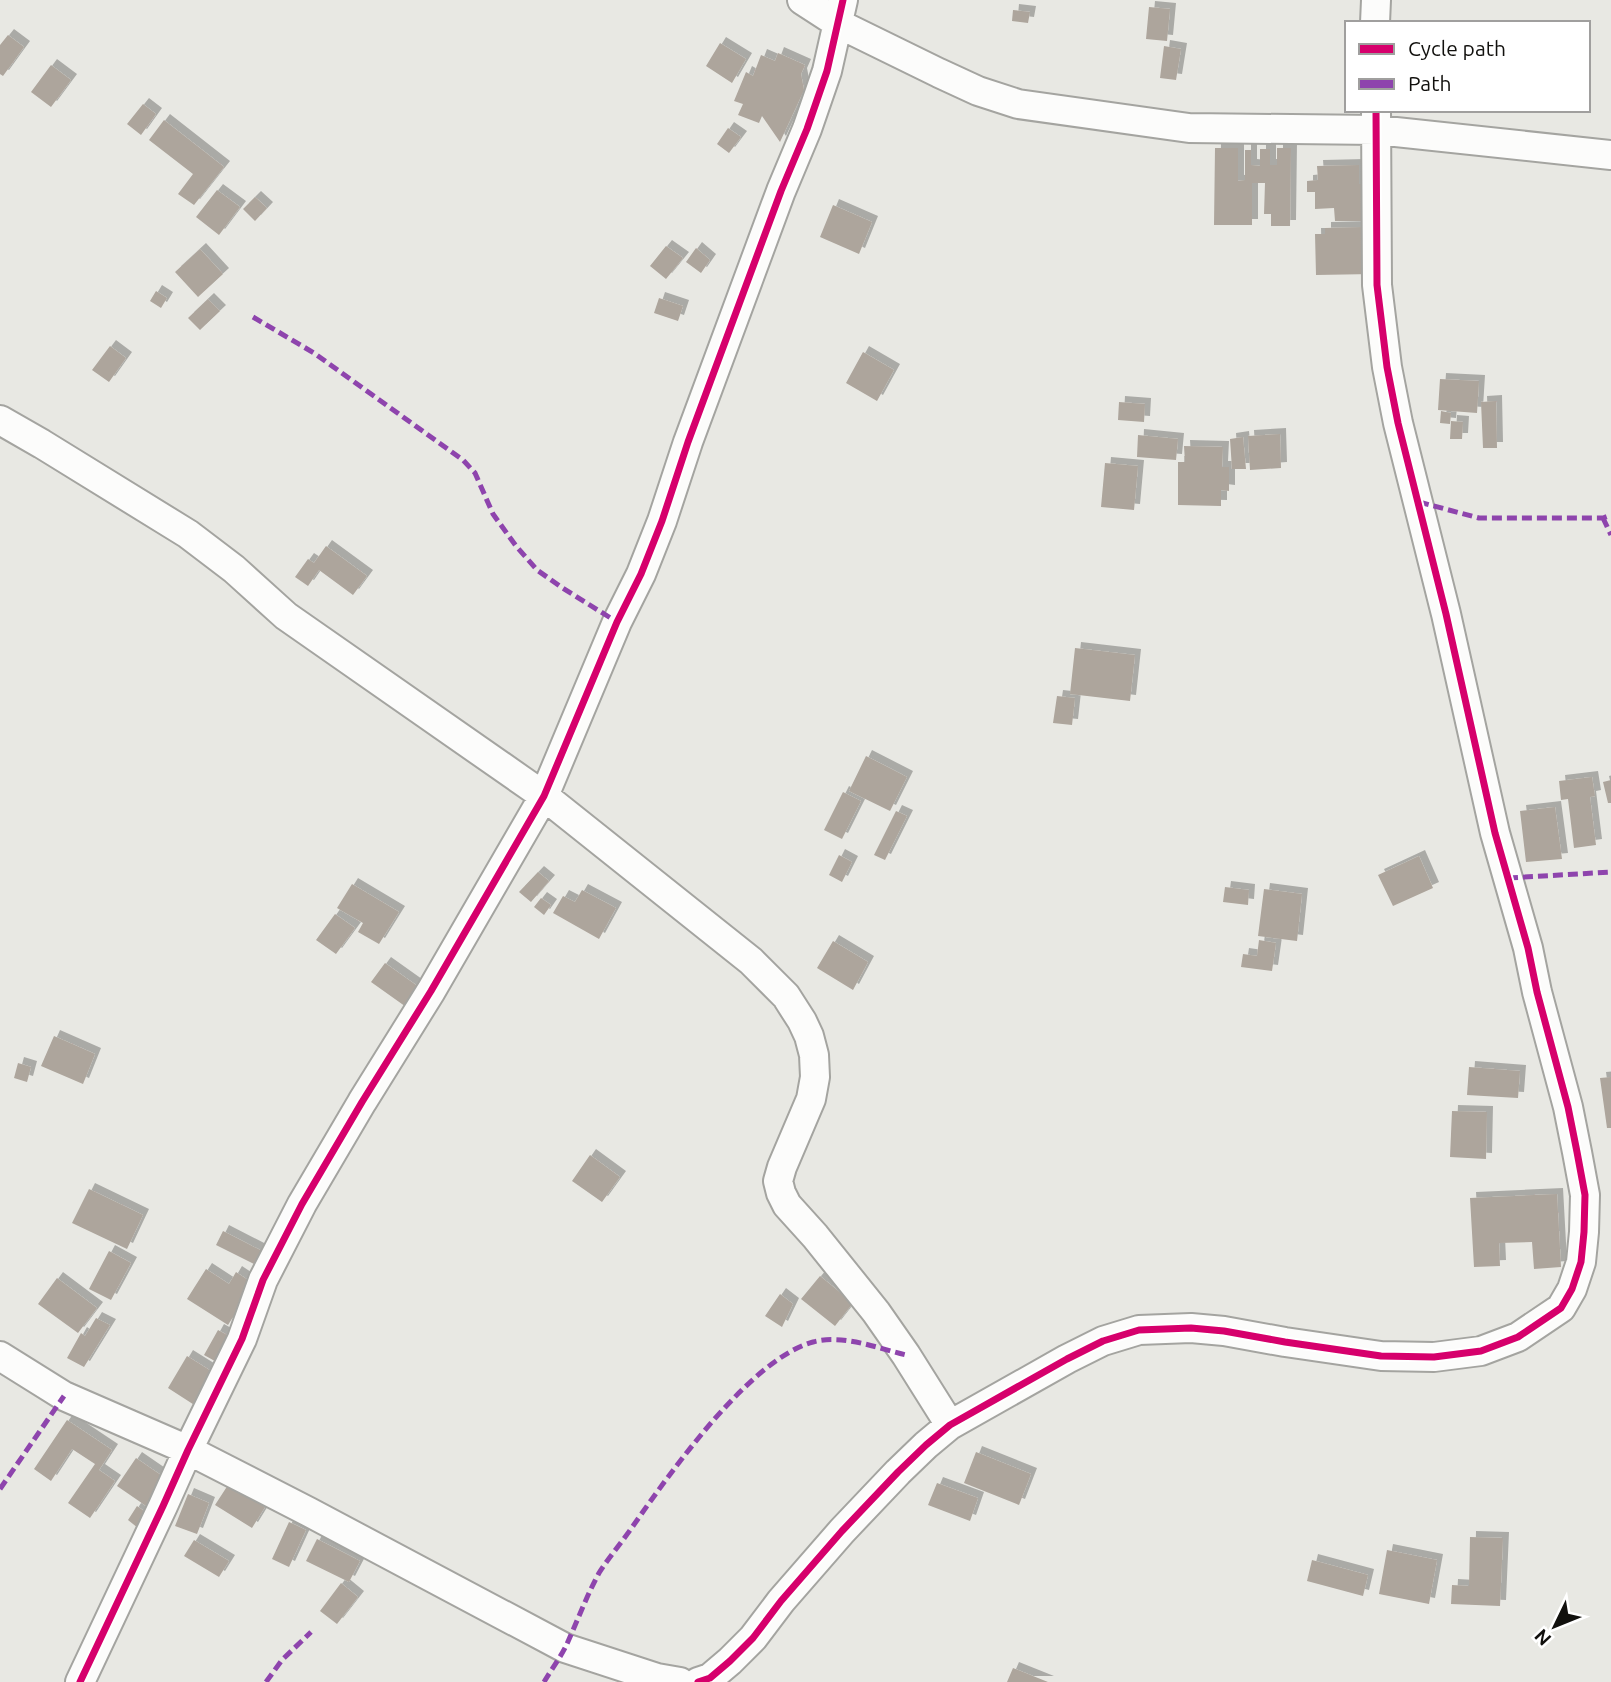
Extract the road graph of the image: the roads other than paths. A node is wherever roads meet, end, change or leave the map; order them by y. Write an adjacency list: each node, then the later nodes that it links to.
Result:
1 (802, 0): 3 (street)
2 (1376, 0): 4 (street)
3 (841, 12): 5 (street); 8 (street)
4 (1375, 21)
5 (1376, 120): 6 (street); 10 (street)
6 (1611, 155)
7 (0, 420): 8 (street)
8 (544, 796): 10 (street); 11 (street)
9 (0, 1356): 11 (street)
10 (950, 1425): 14 (street)
11 (188, 1450): 12 (street); 13 (street)
12 (79, 1682)
13 (680, 1682)
14 (698, 1682)

